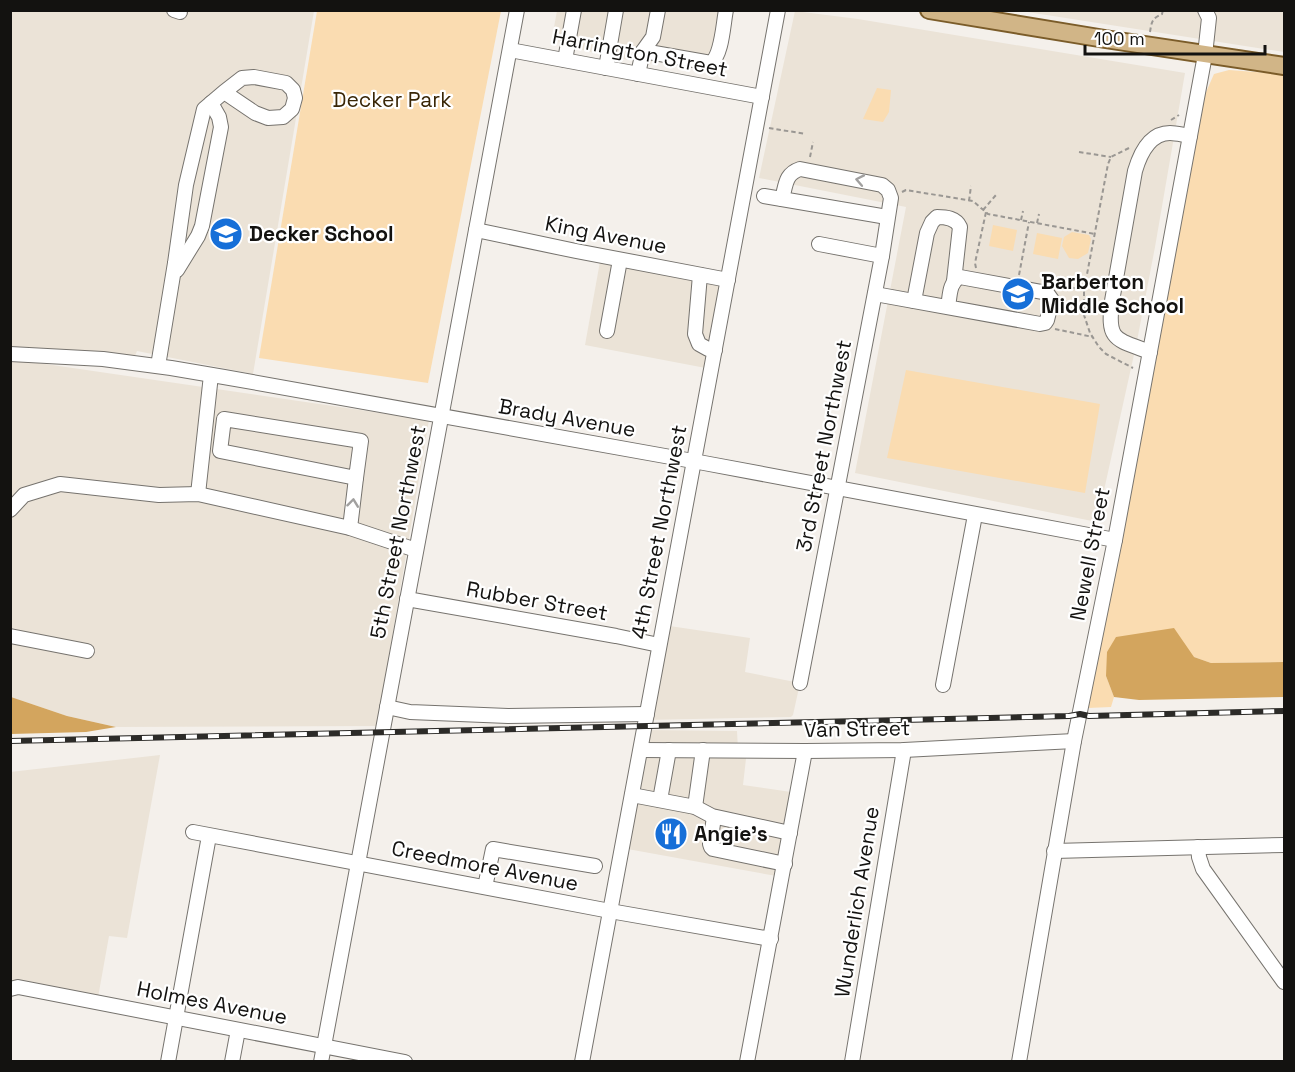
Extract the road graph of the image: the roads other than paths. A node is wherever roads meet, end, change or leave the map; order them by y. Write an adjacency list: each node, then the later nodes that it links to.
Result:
1 (517, 10): 10 (street, 5th Street Northwest)
2 (574, 10): 13 (street)
3 (616, 10): 16 (street)
4 (658, 10): 11 (street)
5 (726, 10): 14 (street)
6 (778, 10): 20 (street, 4th Street Northwest)
7 (929, 10): 9 (main road)
8 (1205, 10): 12 (street, Newell Street)
9 (1001, 16): 12 (main road)
10 (510, 50): 13 (street, Harrington Street); 26 (street, 5th Street Northwest)
11 (643, 51): 14 (street); 17 (street)
12 (1205, 55): 15 (main road); 22 (street, Newell Street)
13 (565, 60): 16 (street, Harrington Street)
14 (700, 61): 18 (street)
15 (1284, 66)
16 (606, 68): 17 (street, Harrington Street)
17 (638, 74): 18 (street, Harrington Street)
18 (695, 85): 20 (street, Harrington Street)
19 (224, 92): 19 (street); 21 (street)
20 (762, 97): 32 (street, 4th Street Northwest)
21 (211, 103): 31 (street); 31 (street)
22 (1190, 136): 39 (street, Newell Street); 39 (street)
23 (764, 196): 24 (street)
24 (782, 199): 25 (street); 25 (street, 3rd Street Northwest, one-way to 24)
25 (887, 217): 28 (street, 3rd Street Northwest)
26 (476, 230): 29 (street, King Avenue); 43 (street, 5th Street Northwest)
27 (819, 244): 28 (street)
28 (882, 256): 34 (street, 3rd Street Northwest)
29 (620, 260): 30 (street, King Avenue); 37 (street)
30 (700, 275): 32 (street, King Avenue); 38 (street)
31 (173, 276): 41 (street)
32 (728, 280): 38 (street, 4th Street Northwest)
33 (954, 282): 35 (street); 36 (street); 36 (street)
34 (875, 294): 35 (street); 48 (street, 3rd Street Northwest)
35 (915, 301): 36 (street)
36 (948, 307)
37 (607, 331)
38 (715, 350): 46 (street, 4th Street Northwest)
39 (1150, 352): 53 (street, Newell Street)
40 (10, 354): 41 (street, Brady Avenue)
41 (158, 366): 42 (street, Brady Avenue)
42 (211, 375): 43 (street, Brady Avenue); 44 (street)
43 (441, 417): 46 (street, Brady Avenue); 54 (street, 5th Street Northwest)
44 (205, 430): 45 (street); 49 (street)
45 (221, 437): 47 (street); 47 (street)
46 (694, 461): 48 (street, Brady Avenue); 57 (street, 4th Street Northwest)
47 (356, 478): 52 (street, one-way to 47)
48 (838, 488): 51 (street, Brady Avenue); 59 (street, 3rd Street Northwest)
49 (198, 494): 50 (street); 52 (street)
50 (10, 510)
51 (975, 515): 53 (street, Brady Avenue); 60 (street)
52 (350, 528): 54 (street)
53 (1114, 540): 63 (street, Newell Street)
54 (416, 550): 55 (street, 5th Street Northwest)
55 (407, 599): 57 (street, Rubber Street); 61 (street, 5th Street Northwest)
56 (10, 636): 58 (street)
57 (659, 645): 62 (street, 4th Street Northwest)
58 (87, 651)
59 (800, 683)
60 (943, 685)
61 (387, 707): 62 (street); 79 (street, 5th Street Northwest)
62 (647, 714): 64 (street, 4th Street Northwest)
63 (1074, 741): 67 (street, Van Street); 78 (street, Newell Street)
64 (641, 750): 65 (street, Van Street); 69 (street, 4th Street Northwest)
65 (669, 750): 66 (street, Van Street); 70 (street)
66 (703, 750): 68 (street, Van Street); 71 (street)
67 (904, 750): 68 (street, Van Street); 96 (street, Wunderlich Avenue)
68 (806, 751): 74 (street)
69 (632, 795): 70 (street); 83 (street, 4th Street Northwest)
70 (660, 800): 71 (street)
71 (695, 807): 72 (street)
72 (714, 817): 74 (street); 80 (street)
73 (193, 832): 75 (street, Creedmore Avenue)
74 (790, 833): 80 (street)
75 (209, 836): 79 (street, Creedmore Avenue); 87 (street)
76 (1284, 845): 77 (street)
77 (1198, 847): 78 (street); 85 (street)
78 (1054, 851): 97 (street, Newell Street)
79 (358, 863): 82 (street, Creedmore Avenue); 89 (street, 5th Street Northwest)
80 (784, 864): 84 (street)
81 (595, 866): 82 (street)
82 (485, 887): 83 (street, Creedmore Avenue)
83 (610, 911): 84 (street, Creedmore Avenue); 94 (street, 4th Street Northwest)
84 (771, 939): 95 (street)
85 (1284, 982)
86 (10, 989): 87 (street, Holmes Avenue)
87 (176, 1018): 88 (street, Holmes Avenue); 90 (street)
88 (238, 1030): 89 (street, Holmes Avenue); 91 (street)
89 (324, 1047): 92 (street, 5th Street Northwest); 93 (street, Holmes Avenue)
90 (168, 1062)
91 (232, 1062)
92 (321, 1062)
93 (405, 1062)
94 (582, 1062)
95 (747, 1062)
96 (852, 1062)
97 (1019, 1062)

